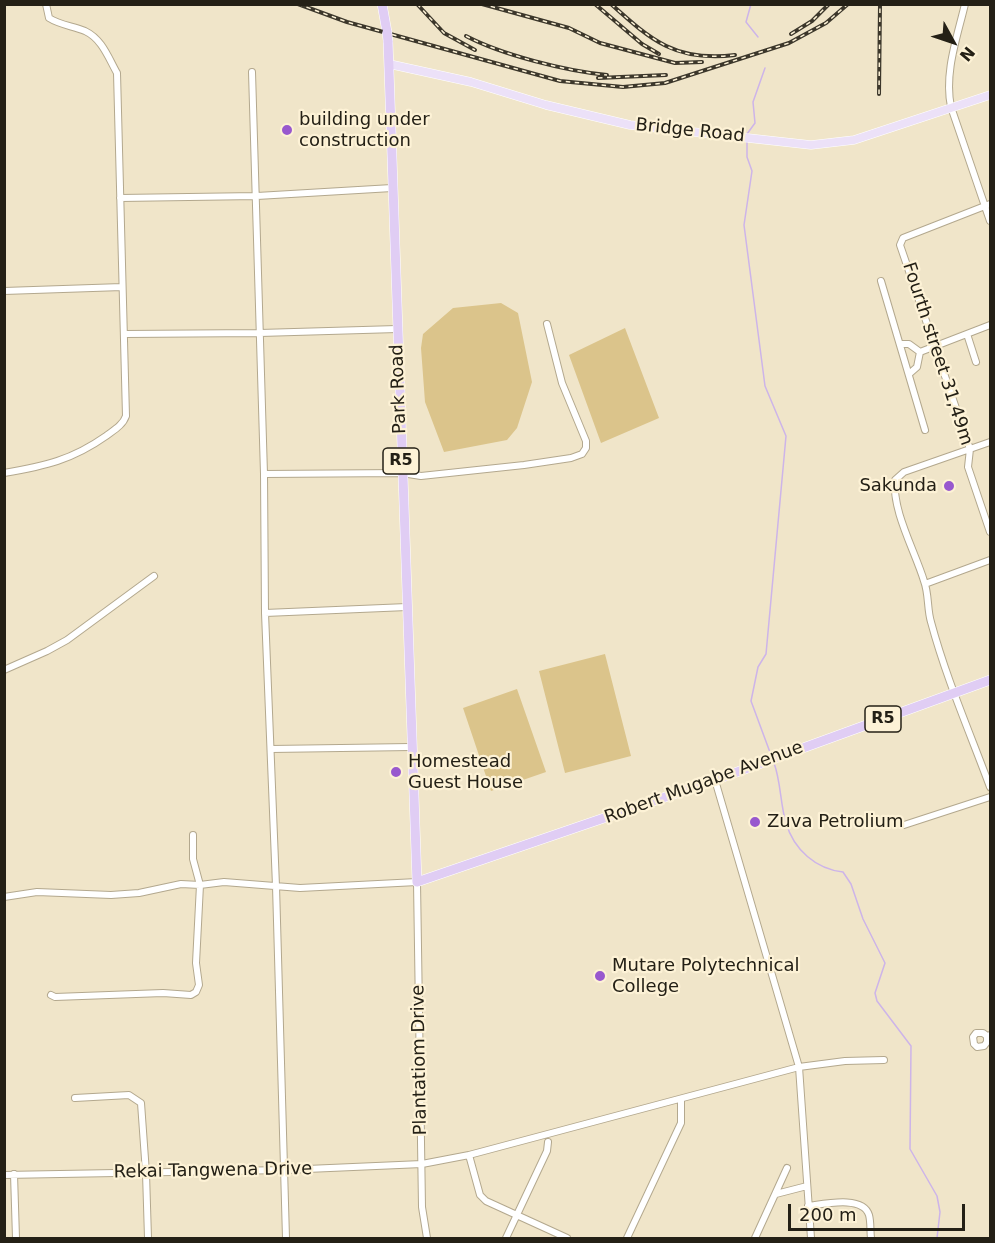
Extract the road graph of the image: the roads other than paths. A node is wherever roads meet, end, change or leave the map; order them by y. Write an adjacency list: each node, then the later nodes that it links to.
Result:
1 (46, 4): 10 (street)
2 (382, 4): 4 (highway, Park Road / R5)
3 (965, 4): 7 (street)
4 (389, 64): 7 (main road, Bridge Road); 8 (highway, Park Road / R5)
5 (252, 72): 9 (street)
6 (990, 95): 7 (main road, Bridge Road)
7 (951, 107): 11 (street)
8 (392, 188): 9 (street); 18 (highway, Park Road / R5)
9 (257, 196): 10 (street); 19 (street)
10 (120, 198): 14 (street)
11 (988, 205): 12 (street); 23 (street, Fourth street 31,49m)
12 (990, 221)
13 (881, 281): 22 (street)
14 (122, 287): 15 (street); 20 (street)
15 (4, 291)
16 (546, 324): 31 (street)
17 (990, 325): 21 (street)
18 (397, 329): 19 (street); 31 (highway, Park Road / R5)
19 (260, 333): 20 (street); 32 (street)
20 (125, 334): 30 (street)
21 (967, 334): 23 (street); 25 (street)
22 (901, 344): 24 (street); 26 (street)
23 (935, 347): 24 (street); 29 (street, Fourth street 31,49m)
24 (920, 352): 26 (street)
25 (976, 362)
26 (909, 375): 27 (street)
27 (925, 430)
28 (990, 442): 29 (street)
29 (970, 449): 33 (street, Fourth street 31,49m); 36 (street)
30 (4, 473)
31 (402, 473): 32 (street); 37 (highway, Park Road / R5)
32 (264, 474): 38 (street)
33 (990, 532)
34 (990, 560): 36 (street)
35 (154, 576): 39 (street)
36 (926, 584): 41 (street)
37 (406, 607): 38 (street); 42 (highway, Park Road / R5)
38 (265, 613): 43 (street)
39 (4, 670)
40 (990, 680): 41 (highway, Robert Mugabe Avenue / R5)
41 (954, 693): 44 (highway, Robert Mugabe Avenue / R5); 45 (street)
42 (411, 747): 43 (street); 49 (highway, Park Road / R5)
43 (271, 749): 51 (street)
44 (715, 780): 49 (highway, Robert Mugabe Avenue / R5); 55 (street)
45 (990, 787)
46 (990, 797): 47 (street)
47 (904, 825)
48 (193, 835): 50 (street)
49 (417, 882): 51 (street); 60 (street, Plantatiom Drive)
50 (200, 885): 51 (street); 52 (street); 53 (street)
51 (276, 886): 62 (street)
52 (4, 897)
53 (51, 995)
54 (884, 1060): 55 (street, Rekai Tangwena Drive)
55 (799, 1067): 57 (street, Rekai Tangwena Drive); 66 (street)
56 (75, 1098): 63 (street)
57 (681, 1100): 59 (street, Rekai Tangwena Drive); 76 (street)
58 (548, 1142): 69 (street)
59 (469, 1155): 60 (street, Rekai Tangwena Drive); 69 (street)
60 (422, 1164): 62 (street, Rekai Tangwena Drive); 73 (street, Plantatiom Drive)
61 (787, 1168): 67 (street)
62 (284, 1170): 63 (street, Rekai Tangwena Drive); 72 (street)
63 (146, 1173): 64 (street, Rekai Tangwena Drive); 71 (street)
64 (15, 1174): 65 (street, Rekai Tangwena Drive); 70 (street)
65 (4, 1175)
66 (807, 1186): 67 (street); 68 (street)
67 (776, 1194): 77 (street)
68 (808, 1206): 78 (street); 79 (street)
69 (517, 1215): 74 (street); 75 (street)
70 (16, 1239)
71 (148, 1239)
72 (286, 1239)
73 (427, 1239)
74 (506, 1239)
75 (567, 1239)
76 (627, 1239)
77 (755, 1239)
78 (811, 1239)
79 (871, 1239)

